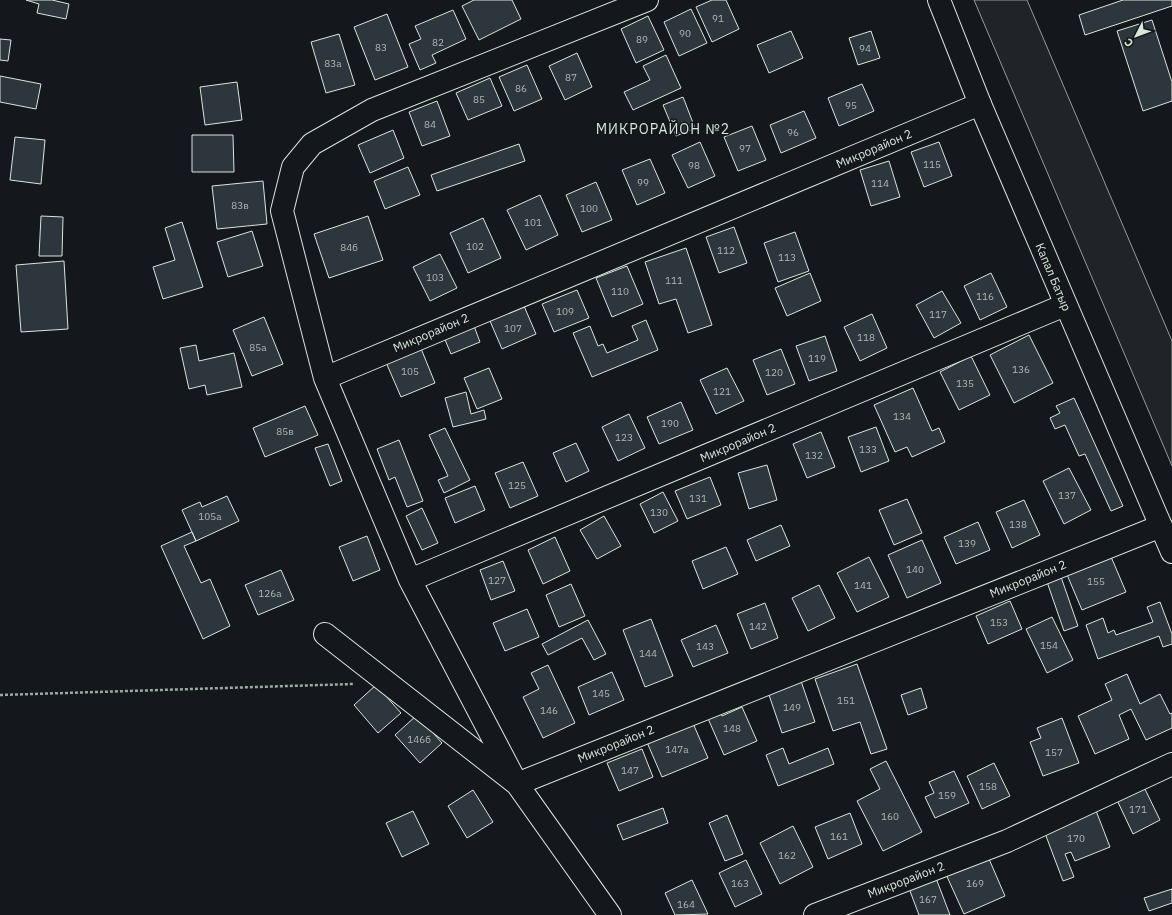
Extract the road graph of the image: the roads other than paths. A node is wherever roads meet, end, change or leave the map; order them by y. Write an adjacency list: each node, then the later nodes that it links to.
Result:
1 (647, 0): 5 (street)
2 (939, 0): 3 (street, Капал Батыр)
3 (980, 104): 4 (street, Капал Батыр); 5 (street, Микрорайон 2)
4 (1066, 305): 6 (street, Капал Батыр); 8 (street, Микрорайон 2)
5 (325, 378): 8 (street)
6 (1161, 526): 7 (street, Капал Батыр); 11 (street, Микрорайон 2)
7 (1172, 552)
8 (410, 580): 11 (street)
9 (324, 634): 11 (street)
10 (1172, 764): 13 (street, Микрорайон 2)
11 (517, 784): 12 (street)
12 (610, 915)
13 (814, 915)

